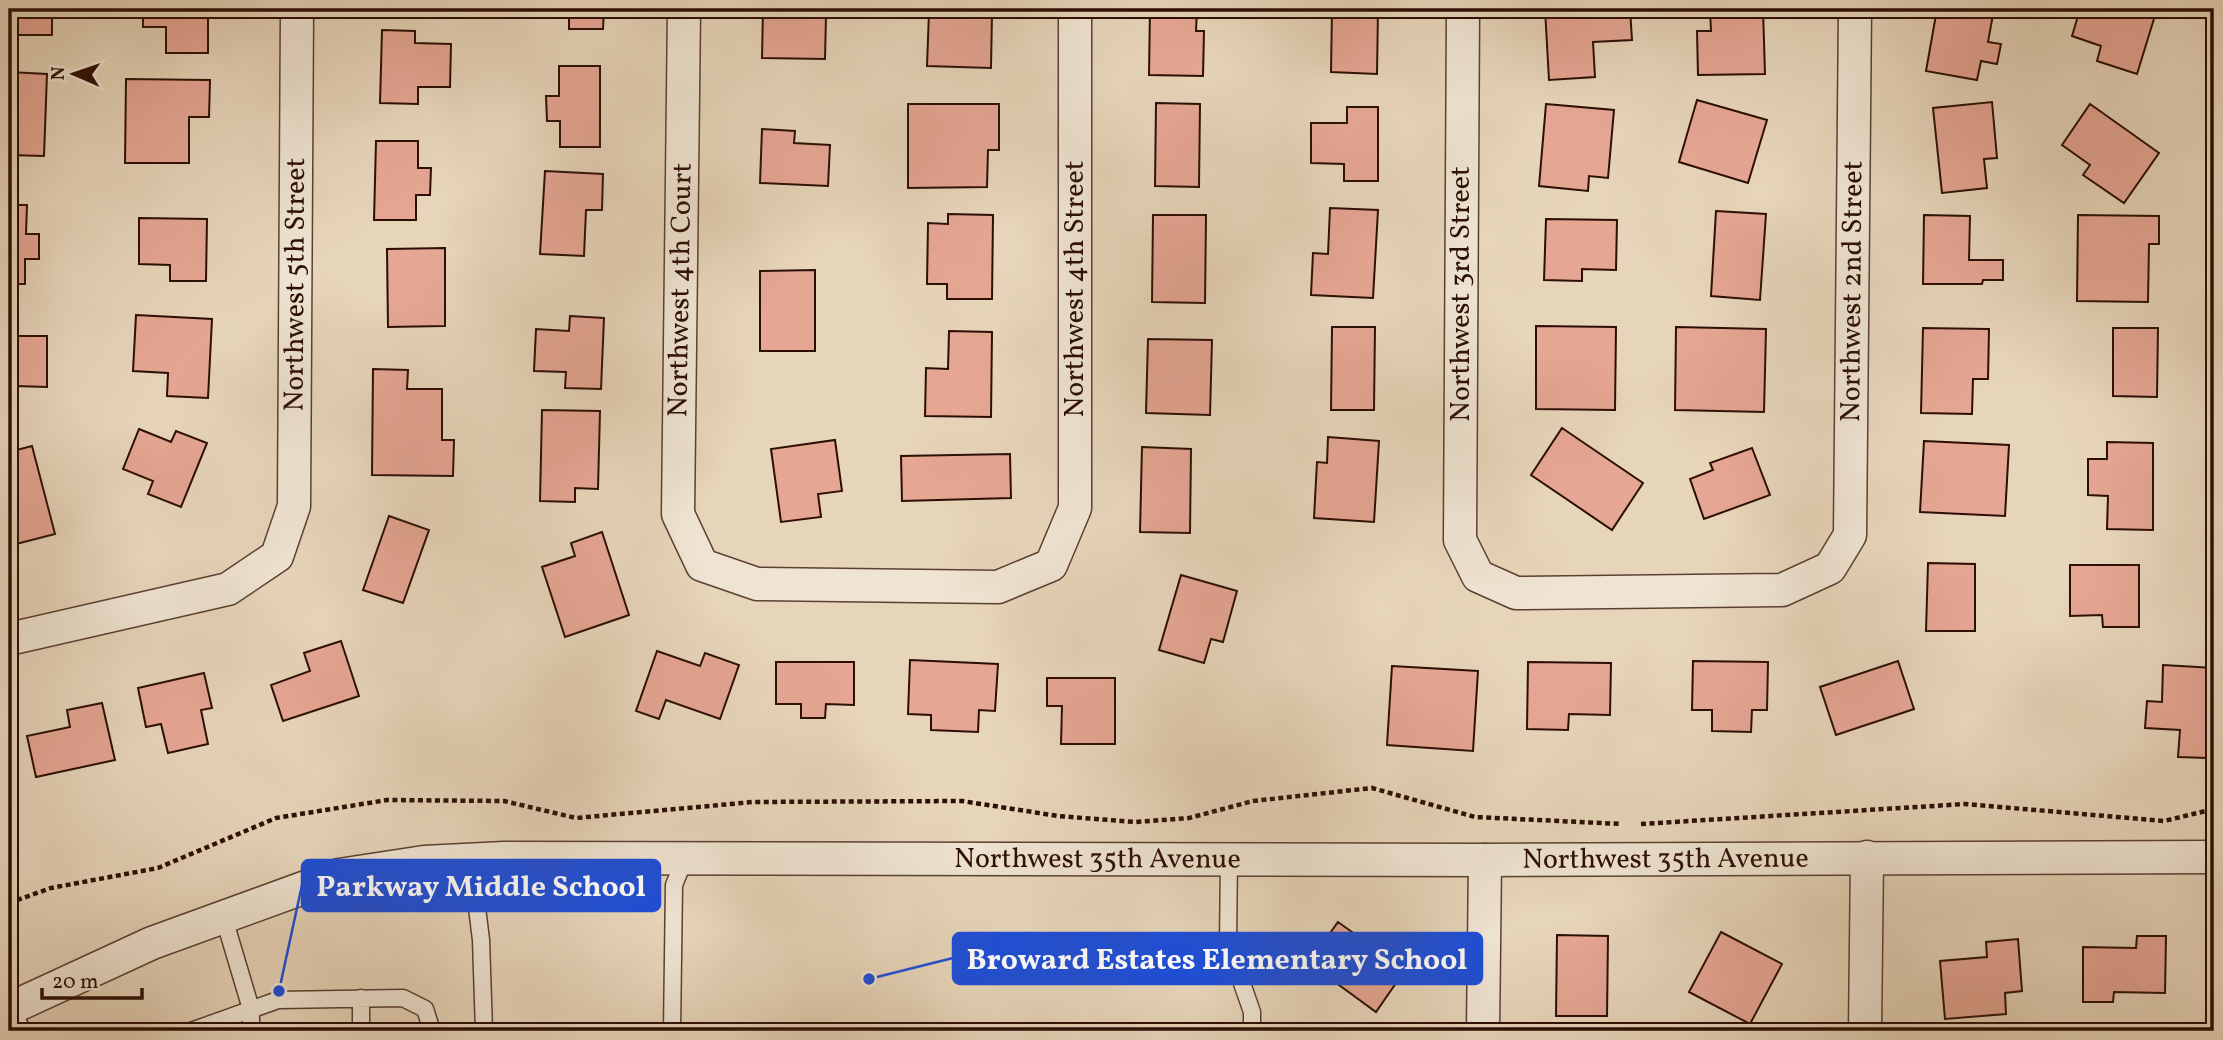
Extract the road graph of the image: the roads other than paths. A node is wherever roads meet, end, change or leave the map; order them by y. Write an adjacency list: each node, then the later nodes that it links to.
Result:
1 (297, 9): 8 (street, Northwest 5th Street)
2 (684, 9): 6 (street, Northwest 4th Court)
3 (1075, 9): 6 (street, Northwest 4th Street)
4 (1463, 9): 7 (street, Northwest 3rd Street)
5 (1855, 9): 7 (street, Northwest 2nd Street)
6 (1052, 565)
7 (1830, 568)
8 (9, 639)
9 (1867, 857): 10 (street, Northwest 35th Avenue); 14 (street, Northwest 35th Avenue); 27 (street)
10 (2214, 857)
11 (685, 858): 12 (street, Northwest 35th Avenue); 13 (street, Northwest 35th Avenue); 24 (lane)
12 (471, 859): 15 (street, Northwest 35th Avenue); 23 (lane)
13 (1229, 859): 14 (street, Northwest 35th Avenue); 25 (lane)
14 (1485, 860): 26 (street)
15 (223, 915): 17 (lane); 18 (street, Northwest 35th Avenue)
16 (361, 998): 17 (lane); 21 (lane); 22 (lane)
17 (251, 1009): 19 (lane); 20 (lane)
18 (14, 1016)
19 (191, 1031)
20 (251, 1031)
21 (361, 1031)
22 (432, 1031)
23 (484, 1031)
24 (671, 1031)
25 (1252, 1031)
26 (1483, 1031)
27 (1865, 1031)

